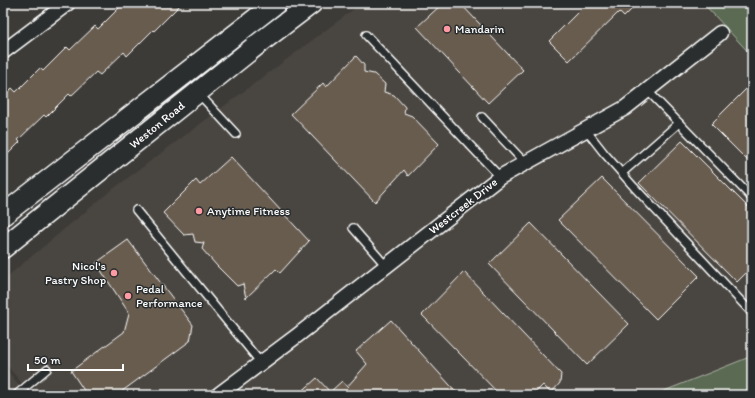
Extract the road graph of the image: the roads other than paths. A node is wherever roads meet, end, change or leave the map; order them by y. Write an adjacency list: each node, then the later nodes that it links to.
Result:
1 (68, 3): 6 (street)
2 (276, 3): 18 (main road, Weston Road)
3 (312, 3): 8 (main road, Weston Road)
4 (720, 33): 7 (street, Westcreek Drive)
5 (366, 35): 15 (lane)
6 (3, 52)
7 (647, 90): 10 (lane); 11 (street, Westcreek Drive)
8 (198, 92): 12 (lane); 20 (main road, Weston Road)
9 (482, 117): 13 (lane)
10 (679, 123): 14 (lane); 16 (lane)
11 (586, 130): 13 (street, Westcreek Drive); 14 (lane)
12 (236, 134)
13 (525, 163): 15 (street, Westcreek Drive)
14 (622, 173): 22 (lane)
15 (500, 177): 21 (street, Westcreek Drive)
16 (752, 198)
17 (136, 210): 23 (lane)
18 (3, 215)
19 (353, 228): 21 (lane)
20 (3, 248)
21 (386, 266): 23 (street, Westcreek Drive)
22 (752, 313)
23 (261, 363): 26 (street, Westcreek Drive)
24 (47, 369): 25 (lane)
25 (16, 395)
26 (218, 395)

